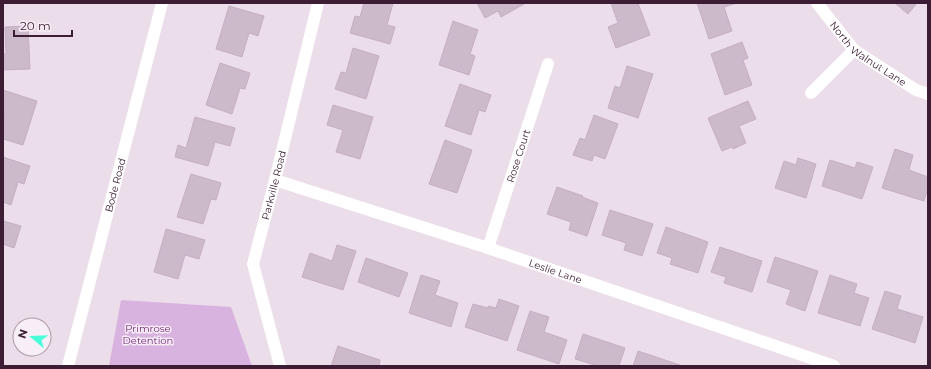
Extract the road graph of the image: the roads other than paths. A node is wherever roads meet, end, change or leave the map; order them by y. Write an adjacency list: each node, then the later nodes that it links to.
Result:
1 (162, 3): 10 (street, Bode Road)
2 (318, 3): 8 (street, Parkville Road)
3 (817, 3): 4 (street, North Walnut Lane)
4 (854, 50): 6 (street); 7 (street, North Walnut Lane)
5 (548, 64): 9 (street, Rose Court)
6 (811, 92)
7 (928, 94)
8 (276, 180): 9 (street, Leslie Lane); 11 (street, Parkville Road)
9 (488, 248): 12 (street, Leslie Lane)
10 (68, 366)
11 (280, 366)
12 (834, 366)

